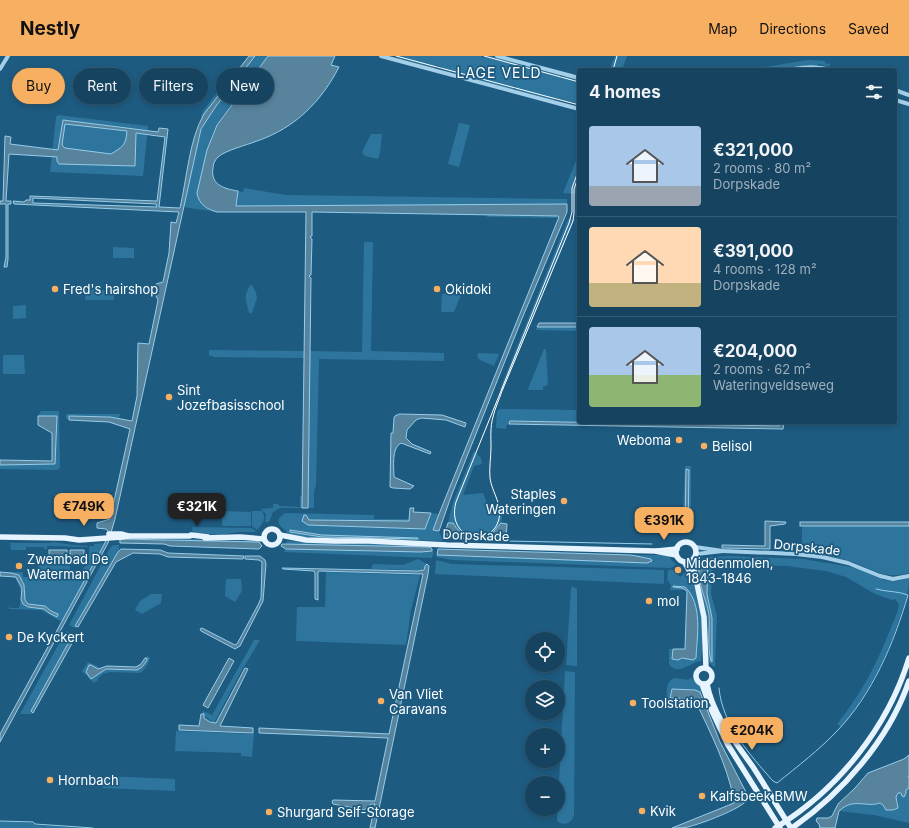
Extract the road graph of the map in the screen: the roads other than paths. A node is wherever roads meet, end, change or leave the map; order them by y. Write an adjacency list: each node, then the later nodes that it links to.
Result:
1 (8, 56): 6 (street)
2 (381, 56): 12 (street)
3 (496, 56): 7 (street)
4 (798, 68): 5 (street)
5 (822, 68)
6 (0, 69)
7 (577, 77)
8 (897, 91): 9 (street)
9 (909, 95)
10 (897, 101): 11 (street)
11 (909, 104)
12 (577, 108)
13 (0, 537): 14 (main road)
14 (264, 537): 15 (main road); 15 (main road)
15 (280, 537): 19 (main road, Dorpskade)
16 (695, 547): 17 (main road); 18 (street, Dorpskade); 20 (main road)
17 (677, 549): 19 (main road, Dorpskade); 21 (main road)
18 (723, 551): 20 (street, Dorpskade); 23 (street, Dorpskade)
19 (655, 552): 21 (main road, Dorpskade)
20 (696, 554): 22 (main road)
21 (676, 555): 22 (main road)
22 (688, 562): 25 (main road)
23 (909, 576)
24 (909, 658): 28 (main road)
25 (703, 668): 27 (main road); 27 (main road)
26 (909, 681): 30 (main road)
27 (705, 684): 28 (main road); 29 (main road)
28 (786, 821): 29 (main road); 30 (main road)
29 (778, 827)
30 (791, 828)

